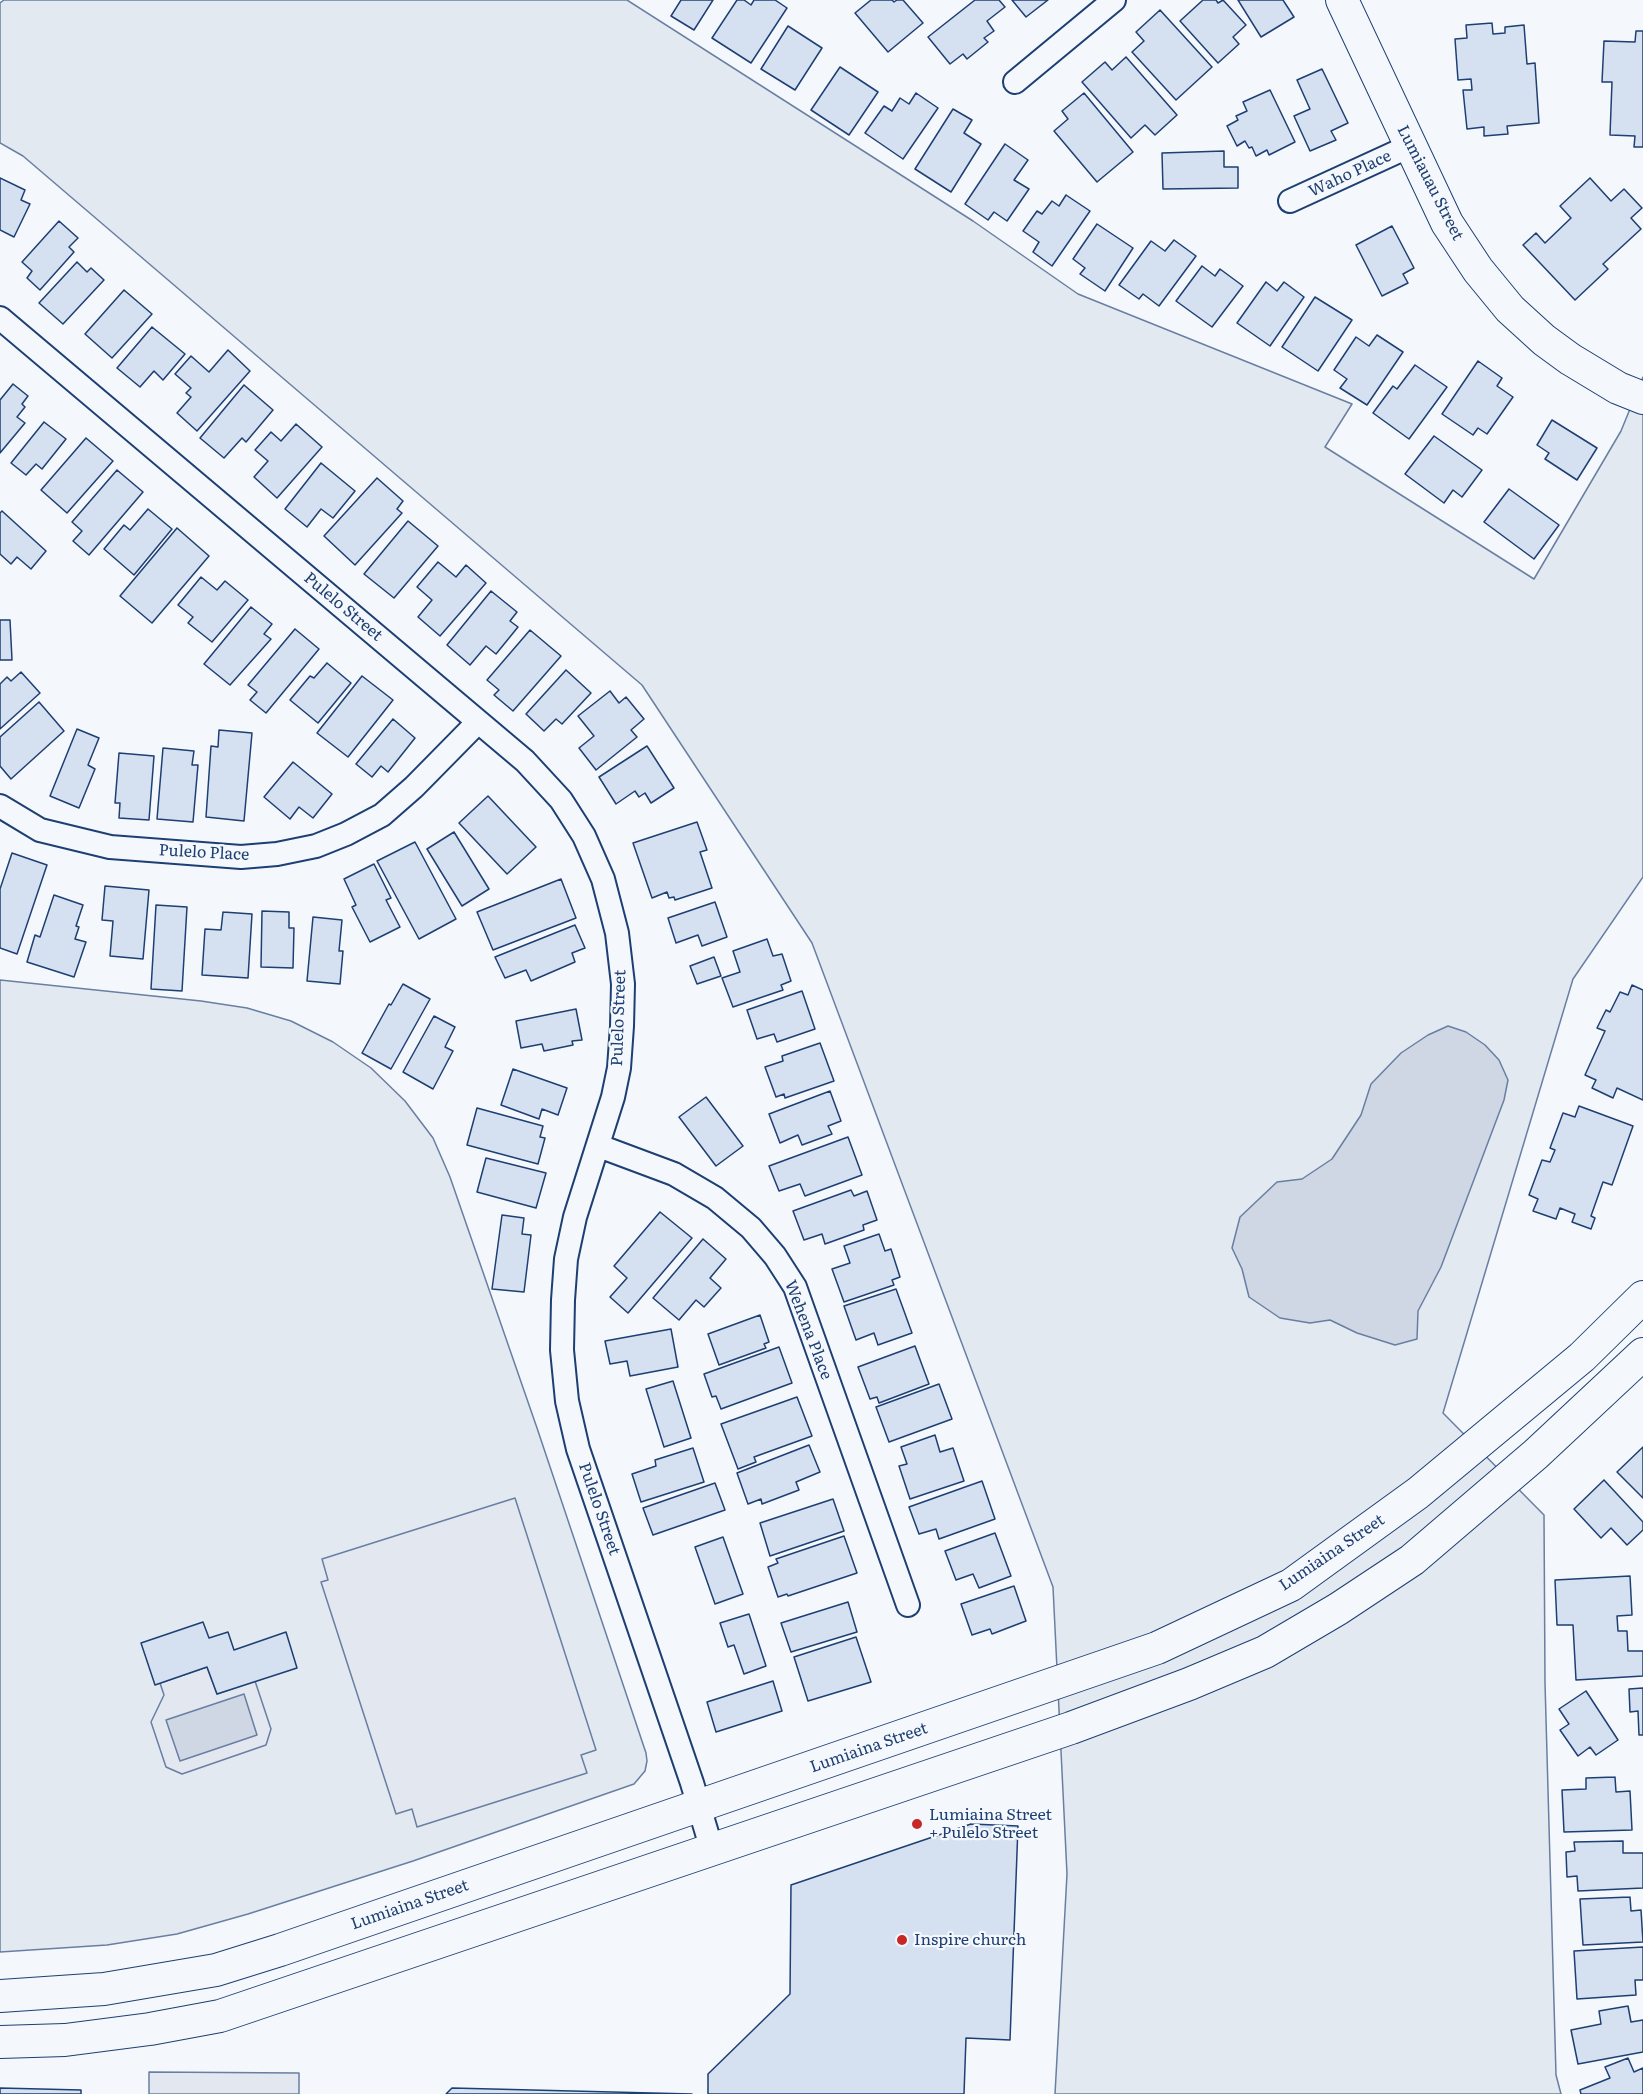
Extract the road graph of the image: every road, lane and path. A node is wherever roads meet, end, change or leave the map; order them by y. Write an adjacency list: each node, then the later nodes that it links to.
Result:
1 (1114, 0): 3 (street)
2 (1342, 0): 4 (main road, Lumiauau Street)
3 (1015, 82)
4 (1410, 146): 5 (street, Waho Place); 7 (main road, Lumiauau Street)
5 (1290, 201)
6 (0, 318): 8 (street, Pulelo Street)
7 (1643, 398)
8 (478, 722): 9 (street, Pulelo Place); 10 (street, Pulelo Street)
9 (0, 806)
10 (598, 1146): 13 (street, Wehena Place); 14 (street, Pulelo Street)
11 (1643, 1297): 14 (main road, Lumiaina Street)
12 (1643, 1354): 15 (main road)
13 (908, 1605)
14 (699, 1806): 15 (street, Pulelo Street); 16 (main road, Lumiaina Street)
15 (712, 1850): 17 (main road)
16 (0, 1996)
17 (0, 2042)

